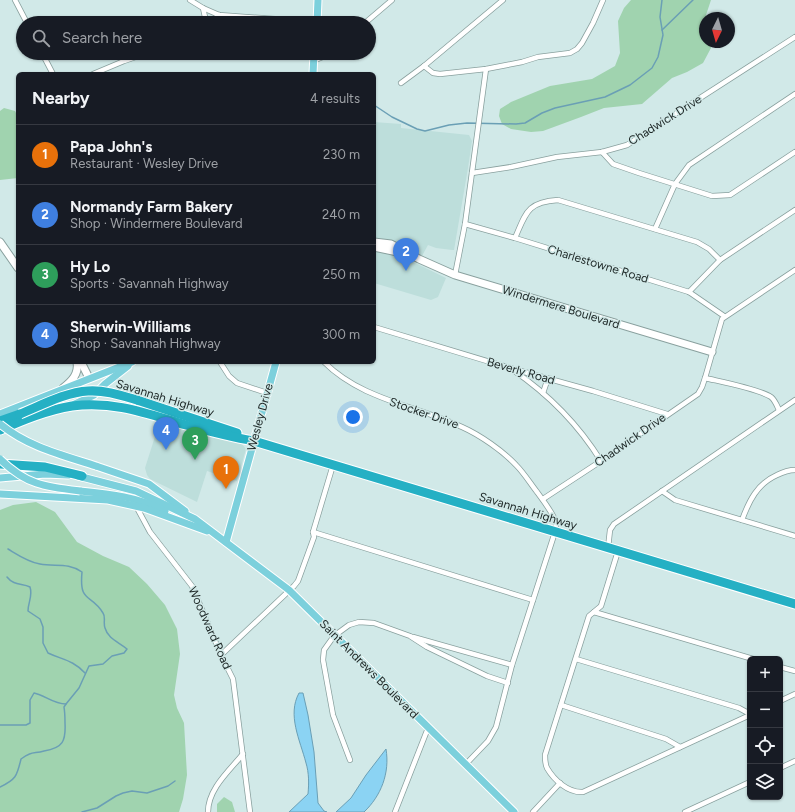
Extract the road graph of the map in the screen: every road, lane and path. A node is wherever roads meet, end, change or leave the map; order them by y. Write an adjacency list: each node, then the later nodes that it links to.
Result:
1 (15, 0): 9 (street)
2 (190, 0): 7 (street)
3 (318, 0): 12 (main road)
4 (392, 0): 13 (street)
5 (503, 0): 18 (street)
6 (603, 0): 19 (street)
7 (203, 8): 8 (street); 10 (street)
8 (219, 15): 11 (street)
9 (23, 16)
10 (205, 16)
11 (231, 16)
12 (317, 16)
13 (373, 16)
14 (795, 37): 25 (street, Chadwick Drive)
15 (46, 60): 20 (street)
16 (127, 60): 21 (street)
17 (313, 61): 22 (main road)
18 (424, 66): 19 (street); 23 (street)
19 (486, 69): 27 (street)
20 (52, 72)
21 (98, 72)
22 (313, 72)
23 (401, 83)
24 (795, 94): 28 (street)
25 (602, 152): 27 (street, Chadwick Drive); 28 (street)
26 (795, 152): 28 (street)
27 (472, 173): 30 (street)
28 (675, 184): 31 (street)
29 (795, 210): 37 (street)
30 (465, 224): 32 (street, Charlestowne Road); 40 (street)
31 (655, 228): 32 (street); 37 (street)
32 (515, 238): 41 (street, Charlestowne Road)
33 (0, 242): 38 (street)
34 (376, 242): 36 (street, Windermere Boulevard)
35 (376, 247): 36 (street, Windermere Boulevard)
36 (412, 256): 40 (street, Windermere Boulevard)
37 (720, 260): 41 (street)
38 (16, 265)
39 (795, 270): 42 (street)
40 (455, 275): 44 (street, Windermere Boulevard)
41 (689, 292): 42 (street, Charlestowne Road)
42 (724, 316): 44 (street, Chadwick Drive)
43 (376, 328): 52 (street, Beverly Road)
44 (712, 352): 54 (street, Chadwick Drive)
45 (77, 364): 56 (street)
46 (82, 364): 53 (street)
47 (127, 364): 53 (main road)
48 (130, 364): 59 (main road)
49 (221, 364): 57 (street)
50 (275, 364): 57 (main road, Wesley Drive)
51 (326, 364): 78 (street, Stocker Drive)
52 (510, 368): 55 (street, Beverly Road); 58 (street)
53 (89, 378): 56 (main road); 59 (main road)
54 (705, 378): 62 (street); 64 (street, Chadwick Drive)
55 (551, 379): 58 (street); 64 (street, Beverly Road)
56 (61, 390): 63 (main road)
57 (267, 393): 68 (main road, Wesley Drive)
58 (543, 393): 70 (street)
59 (89, 398): 61 (main road)
60 (795, 400): 62 (street)
61 (71, 406): 67 (highway, Savannah Highway); 68 (highway, Savannah Highway)
62 (779, 410): 76 (street)
63 (0, 414)
64 (667, 414): 70 (street, Chadwick Drive)
65 (0, 421): 68 (highway, Savannah Highway, bridge)
66 (0, 424): 82 (main road, bridge)
67 (0, 430)
68 (254, 441): 72 (highway, Savannah Highway); 89 (main road, Wesley Drive)
69 (0, 459): 84 (main road, bridge)
70 (601, 461): 78 (street, Chadwick Drive)
71 (0, 464): 74 (highway)
72 (333, 465): 85 (street); 86 (highway, Savannah Highway)
73 (795, 470): 83 (street)
74 (82, 476): 75 (main road, Saint Andrews Boulevard); 82 (main road, Saint Andrews Boulevard)
75 (0, 478)
76 (662, 491): 83 (street); 90 (street)
77 (0, 494): 79 (main road, Saint Andrews Boulevard)
78 (543, 499): 86 (street, Stocker Drive)
79 (136, 506): 80 (main road, Saint Andrews Boulevard); 81 (street, Woodward Road)
80 (144, 508): 81 (street); 84 (main road, Saint Andrews Boulevard)
81 (141, 516): 98 (street, Woodward Road)
82 (195, 519): 87 (main road, Saint Andrews Boulevard)
83 (742, 520): 88 (street)
84 (185, 522): 87 (main road, Saint Andrews Boulevard)
85 (313, 532): 92 (street); 93 (street)
86 (555, 532): 90 (highway, Savannah Highway); 93 (street)
87 (217, 535): 89 (main road, Saint Andrews Boulevard)
88 (795, 536)
89 (226, 542): 92 (main road, Saint Andrews Boulevard)
90 (608, 548): 91 (highway, Savannah Highway)
91 (618, 551): 94 (highway, Savannah Highway); 95 (street)
92 (289, 590): 96 (main road, Saint Andrews Boulevard); 98 (street)
93 (533, 600): 101 (street)
94 (795, 604)
95 (594, 612): 99 (street); 100 (street)
96 (334, 636): 97 (street); 110 (main road, Saint Andrews Boulevard); 113 (street)
97 (410, 636): 101 (street); 104 (street)
98 (221, 655): 112 (street, Woodward Road)
99 (747, 657)
100 (576, 659): 107 (street); 108 (street)
101 (512, 665): 104 (street)
102 (783, 668): 103 (street)
103 (795, 671)
104 (508, 683): 115 (street)
105 (795, 694): 106 (street)
106 (783, 700)
107 (561, 705): 111 (street); 117 (street)
108 (747, 712)
109 (747, 715): 111 (street)
110 (428, 728): 115 (main road, Saint Andrews Boulevard); 121 (street)
111 (680, 747): 117 (street)
112 (242, 754): 119 (street); 120 (street, Woodward Road)
113 (350, 760)
114 (795, 761): 116 (street)
115 (465, 765): 122 (main road, Saint Andrews Boulevard)
116 (783, 767)
117 (560, 783): 123 (street)
118 (747, 783): 124 (street)
119 (208, 812)
120 (250, 812)
121 (395, 812)
122 (514, 812)
123 (533, 812)
124 (684, 812)

